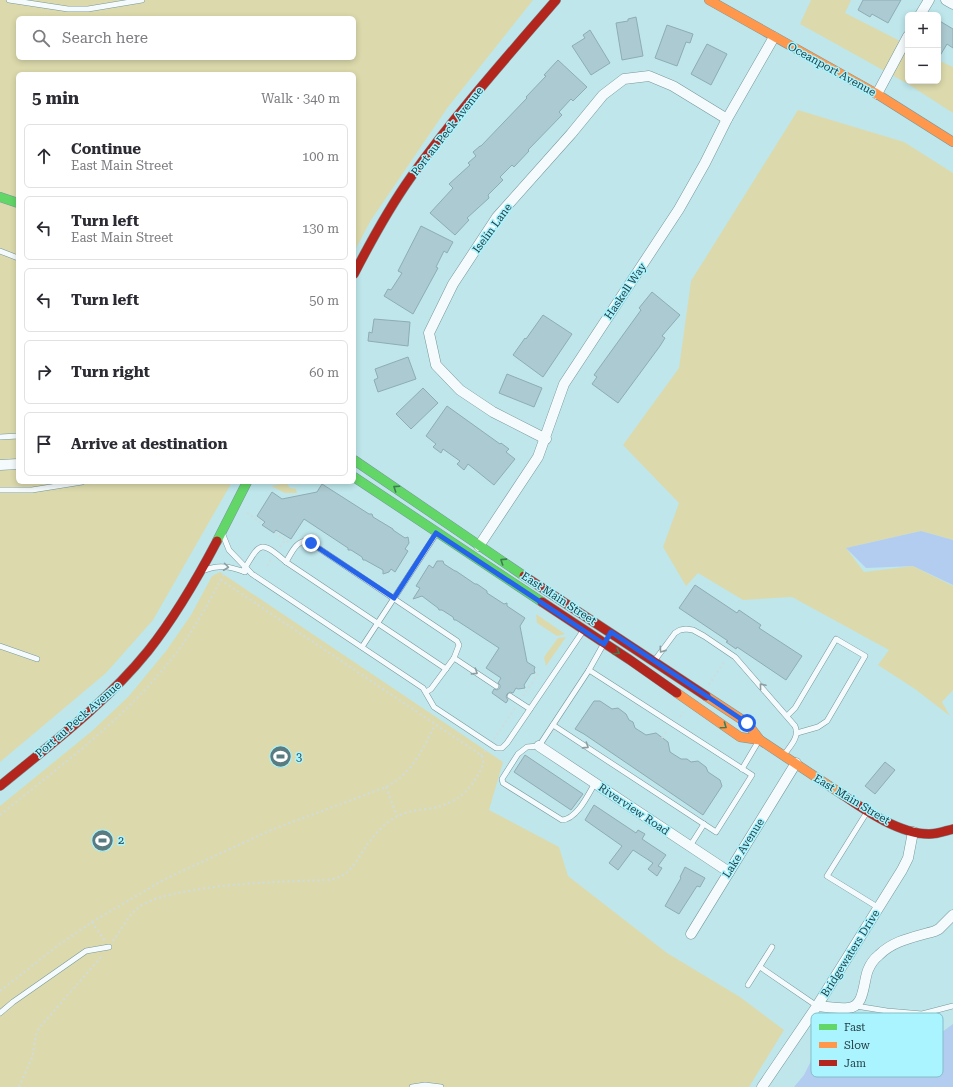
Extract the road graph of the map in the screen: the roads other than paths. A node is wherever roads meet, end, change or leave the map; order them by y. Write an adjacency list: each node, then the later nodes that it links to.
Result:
1 (9, 0): 2 (lane)
2 (142, 0)
3 (556, 0): 18 (main road, Port au Peck Avenue)
4 (709, 0): 9 (main road, Oceanport Avenue)
5 (928, 0): 8 (street)
6 (946, 0): 7 (street)
7 (953, 4)
8 (922, 12)
9 (774, 37): 11 (main road, Oceanport Avenue); 12 (street, Haskell Way)
10 (905, 41): 11 (street)
11 (876, 94): 13 (main road, Oceanport Avenue)
12 (727, 119): 21 (street, Haskell Way); 21 (street, Iselin Lane)
13 (953, 142)
14 (0, 197): 15 (main road)
15 (16, 202)
16 (0, 251): 17 (lane)
17 (16, 257)
18 (356, 270)
19 (16, 436): 20 (lane)
20 (0, 437)
21 (546, 439): 31 (street, Haskell Way)
22 (356, 461): 31 (main road, East Main Street, one-way to 22)
23 (16, 464): 24 (street)
24 (0, 465)
25 (356, 479): 30 (main road, East Main Street)
26 (70, 484): 28 (lane)
27 (246, 484): 29 (main road, Port au Peck Avenue)
28 (0, 490)
29 (222, 530): 32 (lane); 36 (main road, Port au Peck Avenue)
30 (436, 533): 37 (lane); 39 (main road, East Main Street)
31 (479, 546): 40 (main road, East Main Street, one-way to 31)
32 (232, 554): 33 (lane); 35 (lane)
33 (253, 555): 34 (lane); 35 (lane)
34 (286, 562): 37 (lane); 38 (lane)
35 (244, 570): 36 (lane, one-way to 35); 43 (lane)
36 (200, 573): 62 (main road, Port au Peck Avenue)
37 (394, 598): 38 (lane); 44 (lane)
38 (378, 623): 43 (lane); 47 (lane)
39 (584, 631): 41 (main road, East Main Street); 52 (lane)
40 (611, 632): 41 (lane); 46 (main road, East Main Street)
41 (604, 644): 48 (lane); 56 (main road, East Main Street, one-way to 56)
42 (0, 646): 45 (lane)
43 (362, 647): 50 (lane)
44 (454, 658): 47 (lane); 49 (lane, one-way to 49)
45 (37, 659)
46 (654, 661): 53 (lane, one-way to 46); 56 (main road, East Main Street)
47 (446, 669): 50 (lane)
48 (589, 670): 54 (lane); 60 (lane)
49 (496, 686)
50 (426, 692): 52 (lane)
51 (510, 696): 52 (lane)
52 (530, 710)
53 (787, 716): 55 (lane); 55 (lane)
54 (553, 725): 57 (lane); 64 (lane, one-way to 64)
55 (798, 733): 58 (lane)
56 (760, 740): 58 (main road, East Main Street); 60 (lane)
57 (539, 746): 61 (street, Riverview Road); 61 (lane)
58 (784, 755): 59 (main road, East Main Street)
59 (796, 763): 63 (main road, East Main Street); 68 (street, Lake Avenue)
60 (742, 768): 64 (lane)
61 (595, 783): 67 (street, Riverview Road)
62 (0, 786)
63 (868, 810): 66 (main road, East Main Street); 69 (lane)
64 (704, 824): 67 (lane)
65 (953, 829): 66 (main road, East Main Street)
66 (913, 832): 69 (street, Bridgewaters Drive)
67 (690, 846): 68 (street, Riverview Road)
68 (729, 872): 71 (street, Lake Avenue)
69 (879, 908): 76 (street, Bridgewaters Drive)
70 (953, 915): 77 (street)
71 (691, 934)
72 (109, 947): 79 (lane)
73 (772, 947): 74 (lane)
74 (760, 967): 75 (lane); 76 (lane)
75 (748, 985)
76 (817, 1006): 77 (street); 80 (street, Bridgewaters Drive)
77 (855, 1006): 81 (lane)
78 (953, 1006): 82 (lane)
79 (0, 1013)
80 (812, 1013)
81 (910, 1013)
82 (926, 1013)
83 (811, 1015): 86 (street, Bridgewaters Drive)
84 (412, 1087): 85 (lane)
85 (441, 1087)
86 (762, 1087)

